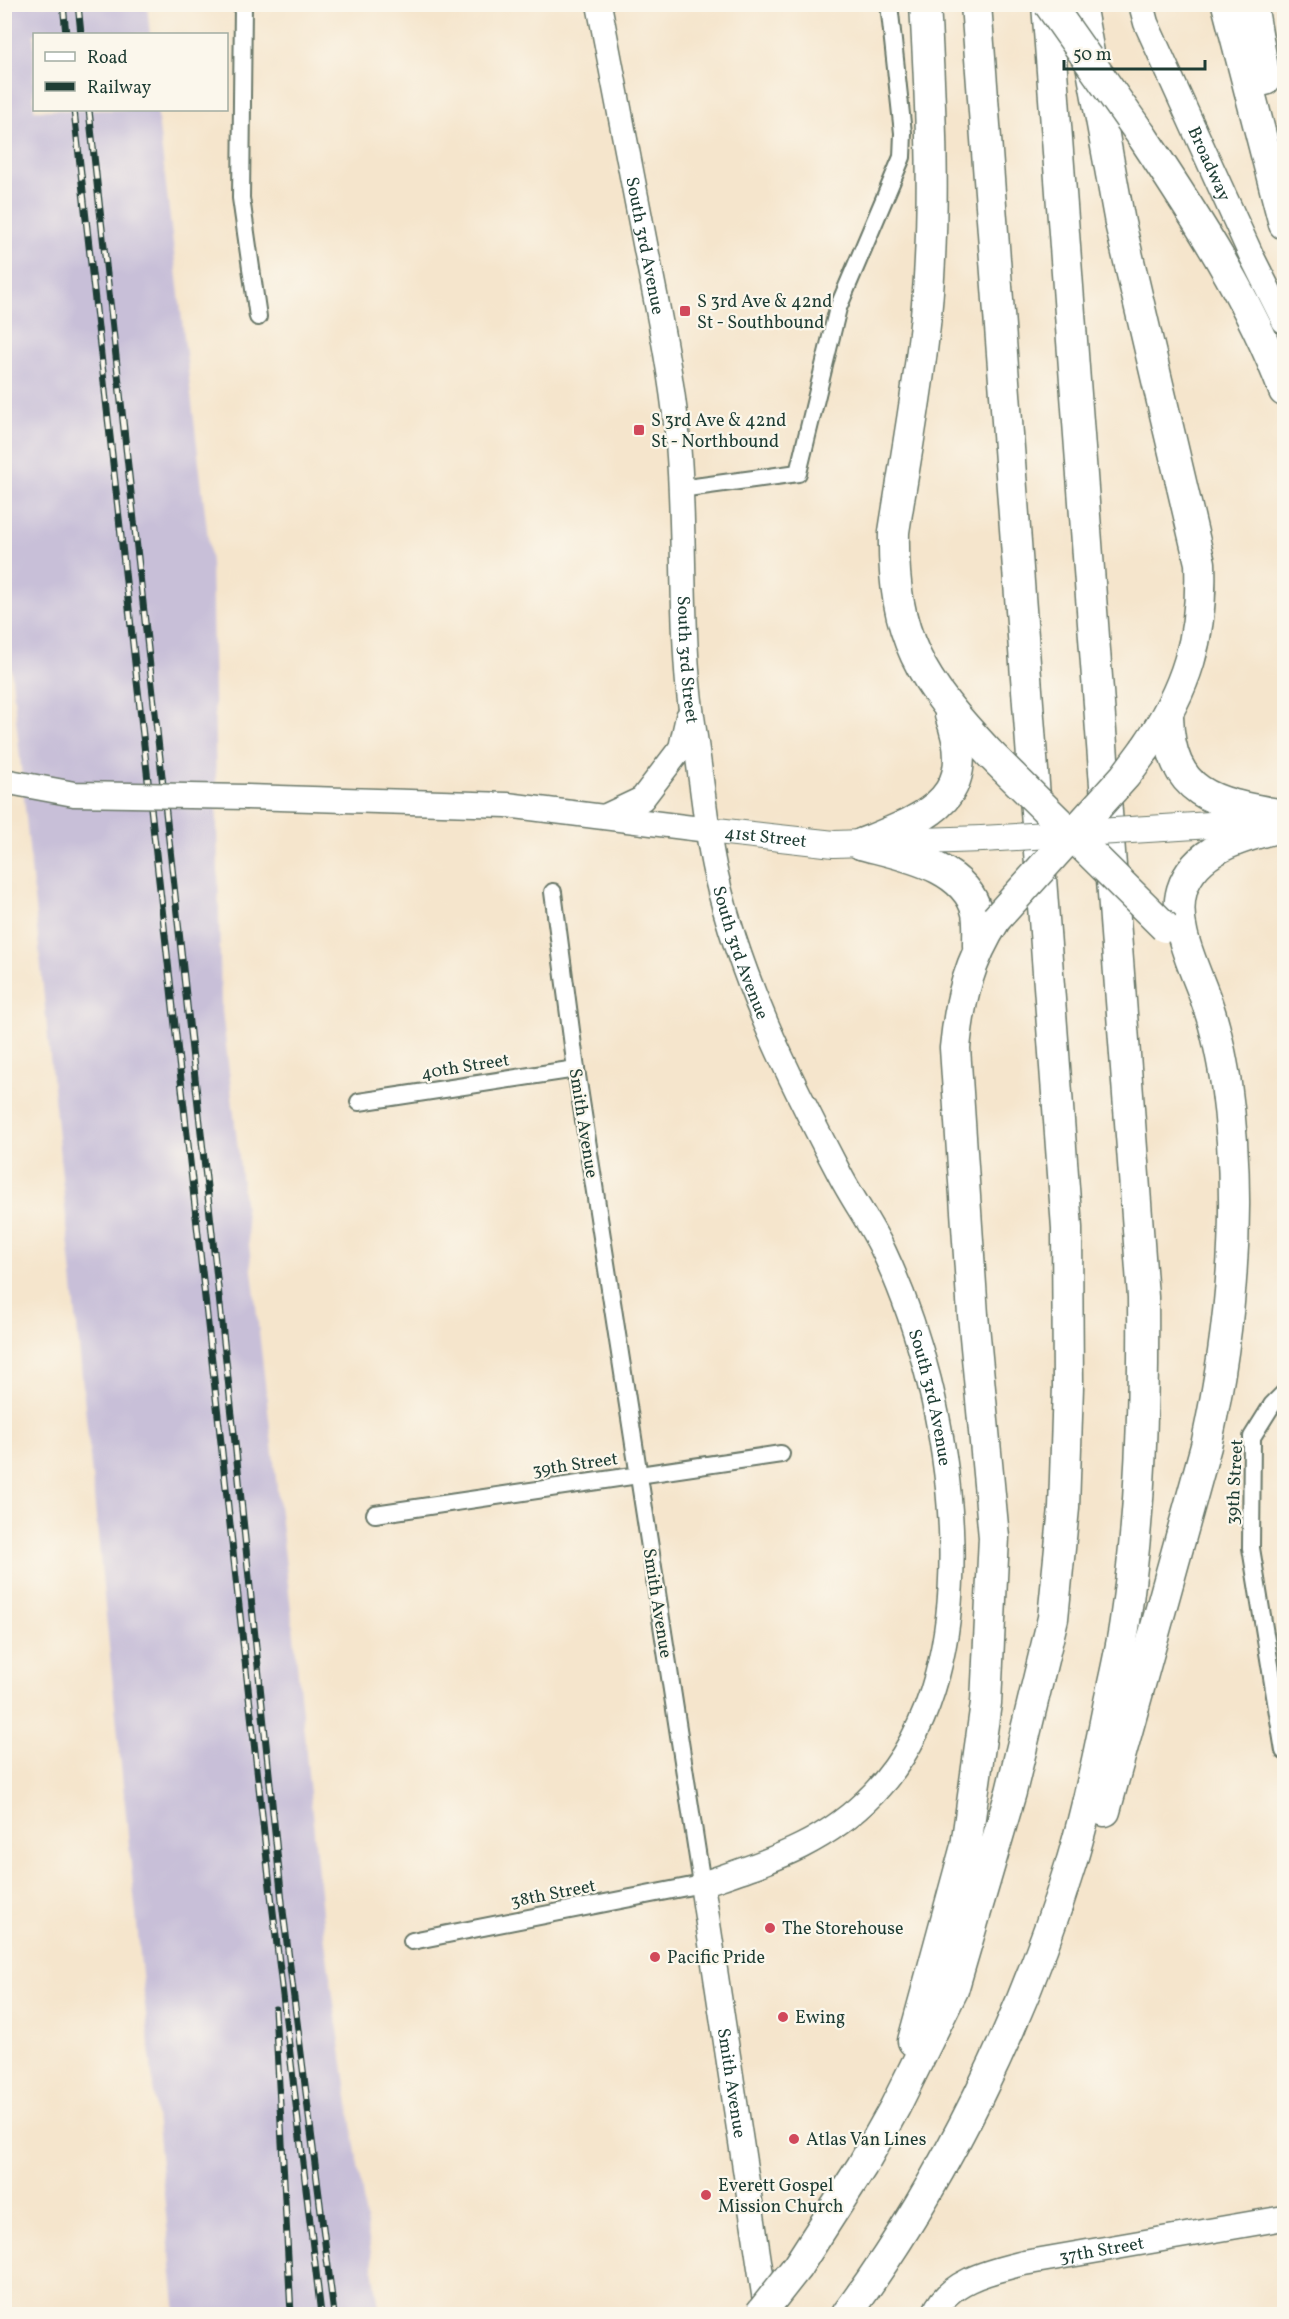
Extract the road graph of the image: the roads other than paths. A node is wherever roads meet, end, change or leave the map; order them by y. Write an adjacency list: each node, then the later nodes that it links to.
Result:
1 (243, 4): 13 (street)
2 (599, 4): 16 (street, South 3rd Avenue)
3 (889, 4): 16 (street)
4 (925, 4): 18 (highway)
5 (976, 4): 41 (highway)
6 (1048, 4): 15 (highway, bridge); 40 (highway)
7 (1080, 4): 19 (highway)
8 (1141, 4): 14 (street, Broadway)
9 (1227, 4): 12 (highway)
10 (1252, 4): 11 (highway)
11 (1284, 196)
12 (1284, 224)
13 (258, 317)
14 (1284, 321)
15 (1284, 391)
16 (680, 489): 17 (street, South 3rd Street)
17 (691, 703): 22 (street); 25 (street, South 3rd Street)
18 (948, 710): 26 (highway, bridge); 27 (highway)
19 (1168, 716): 21 (highway); 26 (highway, bridge)
20 (4, 781): 22 (street, 41st Street, bridge)
21 (1284, 815)
22 (606, 816): 25 (street, 41st Street)
23 (1284, 821): 26 (main road, 41st Street, bridge)
24 (1284, 826): 30 (highway)
25 (708, 830): 27 (main road, 41st Street); 38 (street, South 3rd Avenue)
26 (1072, 833): 27 (main road, 41st Street, bridge); 29 (highway, bridge); 30 (highway, bridge)
27 (861, 844): 29 (highway)
28 (553, 892): 31 (street, Smith Avenue)
29 (978, 946): 41 (highway)
30 (1189, 955): 40 (highway)
31 (576, 1069): 32 (street, 40th Street); 35 (street, Smith Avenue)
32 (359, 1102)
33 (1284, 1393): 37 (street, 39th Street)
34 (781, 1454): 35 (street, 39th Street)
35 (638, 1475): 36 (street, 39th Street); 38 (street, Smith Avenue)
36 (375, 1514)
37 (1284, 1751)
38 (702, 1884): 39 (street, 38th Street); 45 (street, Smith Avenue)
39 (412, 1941)
40 (1024, 1997): 43 (highway)
41 (895, 2107): 44 (highway, bridge)
42 (1284, 2218): 46 (street, 37th Street)
43 (849, 2312)
44 (760, 2314)
45 (767, 2314)
46 (934, 2314)

